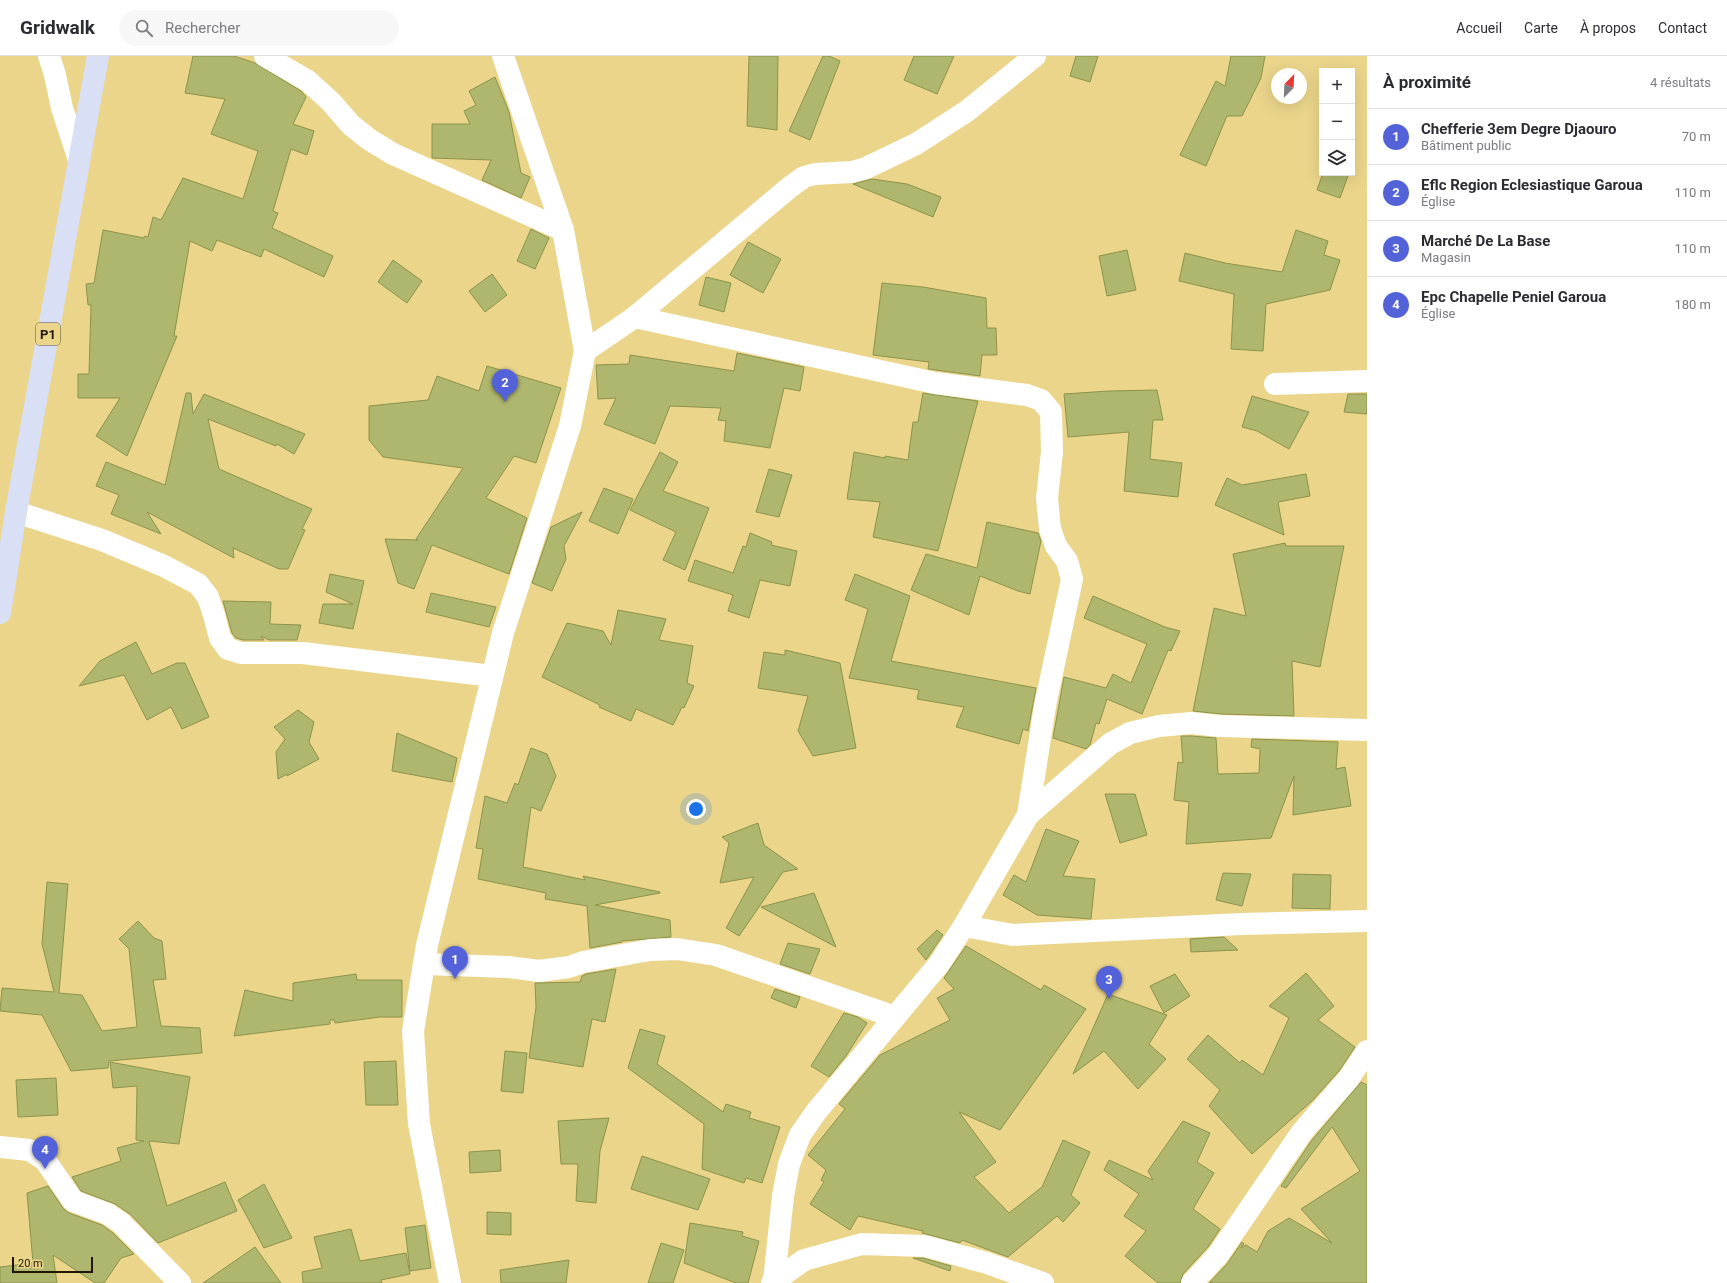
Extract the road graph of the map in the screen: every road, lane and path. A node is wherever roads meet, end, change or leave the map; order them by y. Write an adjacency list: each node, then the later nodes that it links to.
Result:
1 (49, 56): 6 (street)
2 (98, 56): 6 (main road, P1)
3 (265, 56): 7 (street)
4 (503, 56): 7 (street)
5 (1035, 56): 8 (street)
6 (79, 160): 12 (main road, P1)
7 (563, 230): 9 (street)
8 (635, 317): 9 (street); 16 (street)
9 (585, 351): 14 (street)
10 (1367, 381): 11 (street)
11 (1275, 384)
12 (16, 512): 13 (main road, P1); 14 (street)
13 (0, 613)
14 (492, 676): 19 (street)
15 (1367, 730): 16 (street)
16 (1028, 815): 18 (street)
17 (1367, 921): 18 (street)
18 (964, 926): 20 (street)
19 (424, 964): 20 (street); 25 (street)
20 (895, 1017): 23 (street)
21 (1367, 1051): 27 (street)
22 (0, 1147): 24 (street)
23 (773, 1282): 26 (street)
24 (180, 1283)
25 (450, 1283)
26 (1043, 1283)
27 (1192, 1283)

